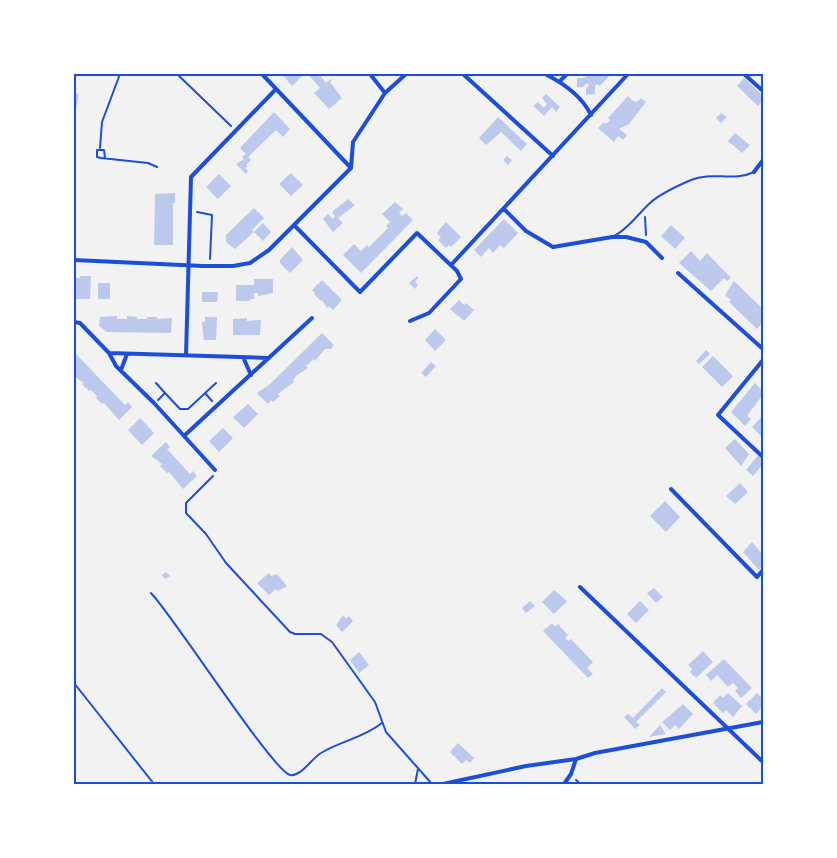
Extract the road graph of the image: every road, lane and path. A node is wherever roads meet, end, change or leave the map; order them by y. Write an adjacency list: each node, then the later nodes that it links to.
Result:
1 (120, 74): 17 (path)
2 (177, 74): 16 (path)
3 (262, 74): 12 (street)
4 (370, 74): 14 (street)
5 (406, 74): 14 (street)
6 (463, 74): 18 (street)
7 (545, 74): 11 (street)
8 (566, 74): 11 (street)
9 (628, 74): 15 (street)
10 (744, 74): 13 (street)
11 (560, 81): 15 (street)
12 (276, 89): 16 (street); 22 (street)
13 (763, 91)
14 (385, 94): 22 (street)
15 (591, 115): 18 (street)
16 (236, 130): 26 (street)
17 (100, 149): 19 (path); 19 (path)
18 (553, 156): 24 (street)
19 (104, 158): 21 (path)
20 (763, 160): 23 (street)
21 (157, 167)
22 (350, 168): 27 (street)
23 (754, 172): 25 (lane)
24 (504, 209): 28 (street); 33 (street)
25 (645, 210): 28 (lane); 29 (path)
26 (190, 212): 32 (street); 34 (path)
27 (294, 225): 33 (street); 34 (street)
28 (612, 237): 29 (street)
29 (646, 242): 30 (street)
30 (662, 258)
31 (74, 260): 32 (street)
32 (188, 264): 34 (street); 42 (street)
33 (451, 265): 37 (street)
34 (210, 266)
35 (678, 273): 39 (street)
36 (312, 318): 44 (street)
37 (410, 321)
38 (74, 322): 40 (street)
39 (763, 349)
40 (109, 353): 41 (street); 46 (street)
41 (127, 354): 42 (street); 46 (street)
42 (186, 355): 43 (street)
43 (244, 357): 44 (street); 47 (street)
44 (269, 358): 47 (street)
45 (763, 360): 55 (street)
46 (121, 370): 52 (street)
47 (251, 375): 53 (street)
48 (156, 383): 50 (path)
49 (216, 383): 51 (path)
50 (165, 393): 51 (path); 52 (path)
51 (205, 393): 53 (path)
52 (154, 403): 54 (street)
53 (217, 406): 54 (street)
54 (184, 436): 56 (street)
55 (763, 457)
56 (215, 470): 63 (path)
57 (671, 489): 58 (street)
58 (763, 570)
59 (580, 587): 64 (street)
60 (151, 593): 63 (path)
61 (74, 683): 68 (path)
62 (763, 722): 64 (street)
63 (382, 723): 67 (path)
64 (728, 729): 65 (street); 66 (street)
65 (576, 759): 71 (street); 72 (street)
66 (763, 762)
67 (418, 769): 69 (path); 70 (path)
68 (154, 784)
69 (415, 784)
70 (432, 784)
71 (443, 784)
72 (564, 784)

